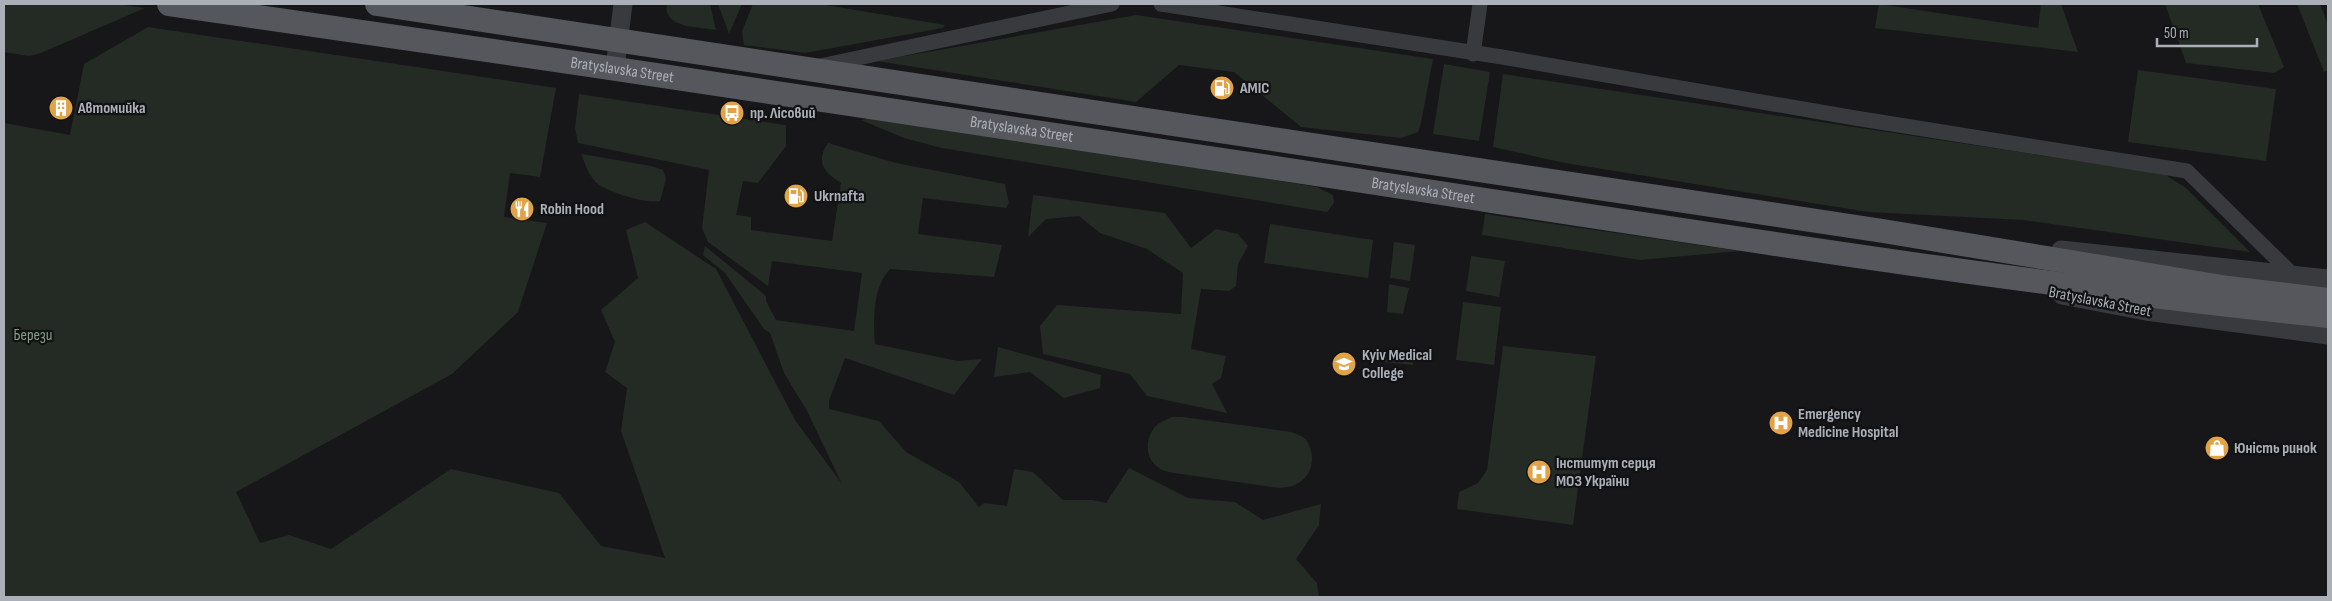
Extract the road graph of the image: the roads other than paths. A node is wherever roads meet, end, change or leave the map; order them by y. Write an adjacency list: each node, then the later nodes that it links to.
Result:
1 (169, 4): 9 (main road, Bratyslavska Street)
2 (377, 4): 7 (main road, Bratyslavska Street)
3 (623, 4): 7 (street)
4 (1112, 4): 10 (street)
5 (1161, 4): 8 (street)
6 (1480, 4): 8 (street)
7 (618, 41): 9 (street); 10 (main road, Bratyslavska Street)
8 (1473, 54): 13 (street)
9 (615, 68): 12 (main road, Bratyslavska Street)
10 (810, 68): 11 (main road, Bratyslavska Street)
11 (1883, 231): 13 (street, Bratyslavska Street); 15 (main road, Bratyslavska Street)
12 (1874, 259): 16 (main road, Bratyslavska Street); 17 (street, Bratyslavska Street)
13 (2292, 274): 14 (street, Bratyslavska Street)
14 (2328, 279)
15 (2328, 300)
16 (2328, 316)
17 (2328, 335)

